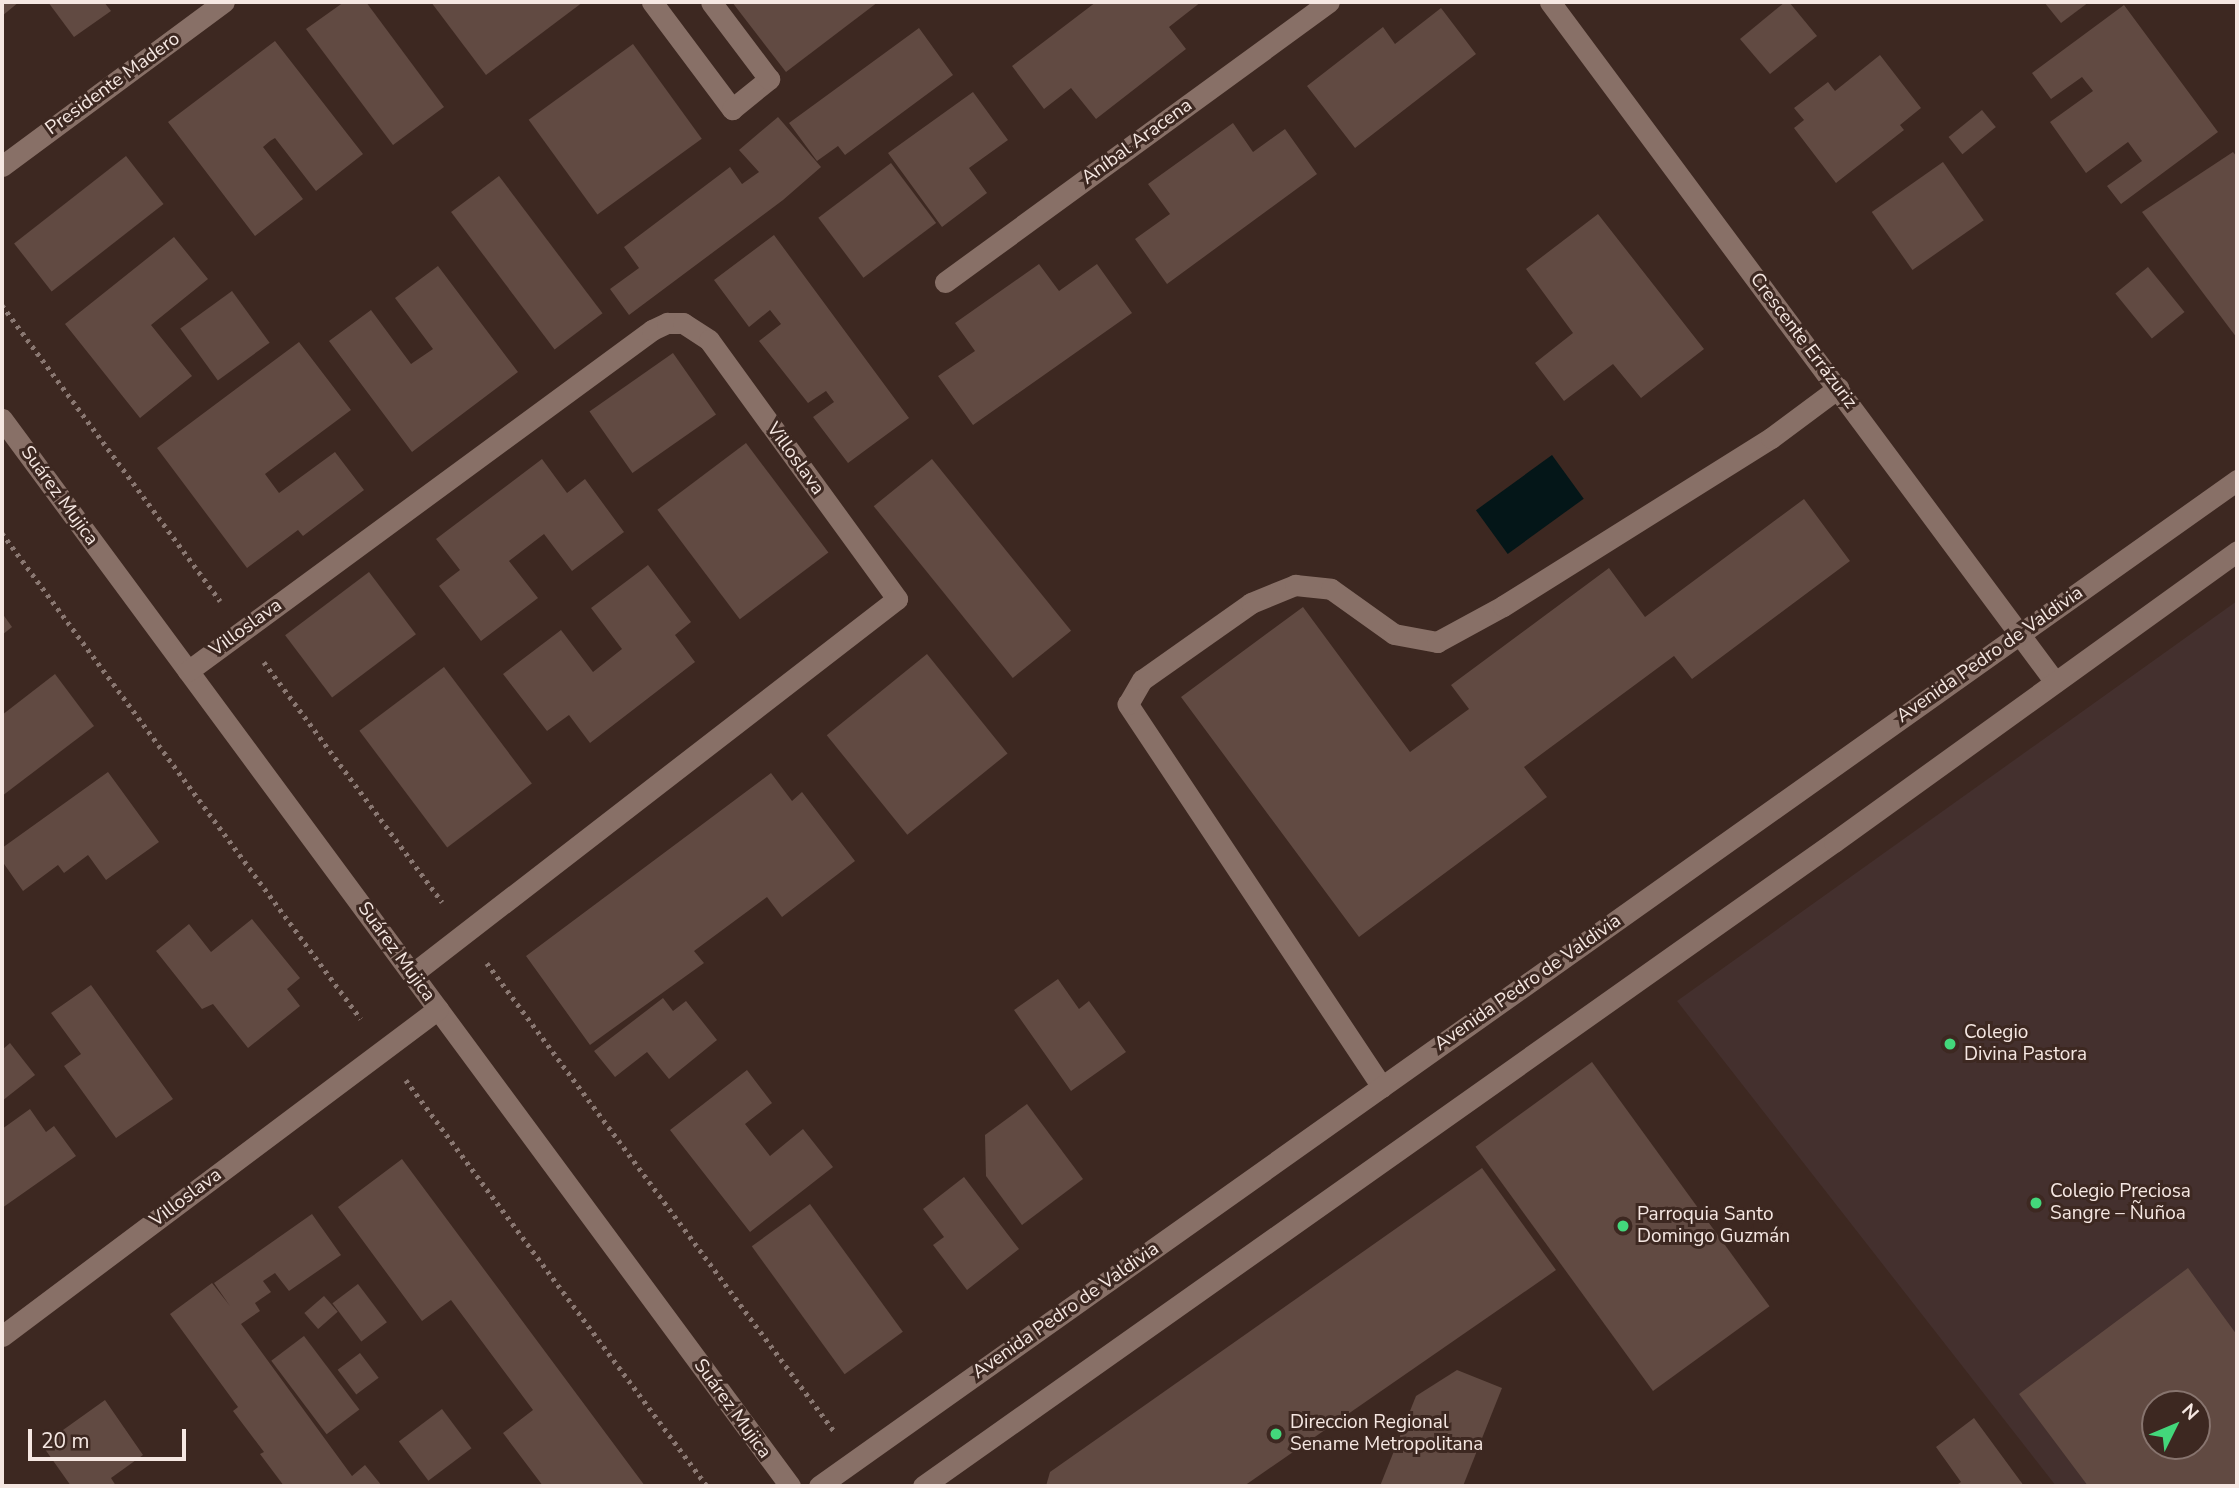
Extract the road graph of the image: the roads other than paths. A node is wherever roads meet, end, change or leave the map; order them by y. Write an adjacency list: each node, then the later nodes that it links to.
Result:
1 (224, 2): 6 (street, Presidente Madero)
2 (652, 2): 3 (street)
3 (711, 2)
4 (1329, 2): 7 (street, Aníbal Aracena)
5 (1550, 2): 8 (street, Crescente Errázuriz)
6 (2, 166)
7 (946, 282)
8 (1838, 388): 12 (street, Crescente Errázuriz); 17 (street)
9 (2, 419): 13 (street, Suárez Mujica)
10 (2237, 480): 12 (street, Avenida Pedro de Valdivia)
11 (2237, 551): 14 (street)
12 (2020, 633): 14 (street, Crescente Errázuriz); 17 (street, Avenida Pedro de Valdivia)
13 (188, 671): 15 (street, Suárez Mujica); 15 (street, Villoslava)
14 (2055, 681): 21 (street)
15 (412, 974): 16 (street, Suárez Mujica)
16 (438, 1009): 18 (street, Villoslava); 19 (street, Suárez Mujica)
17 (1382, 1087): 20 (street, Avenida Pedro de Valdivia)
18 (2, 1336)
19 (790, 1486)
20 (819, 1486)
21 (923, 1486)

